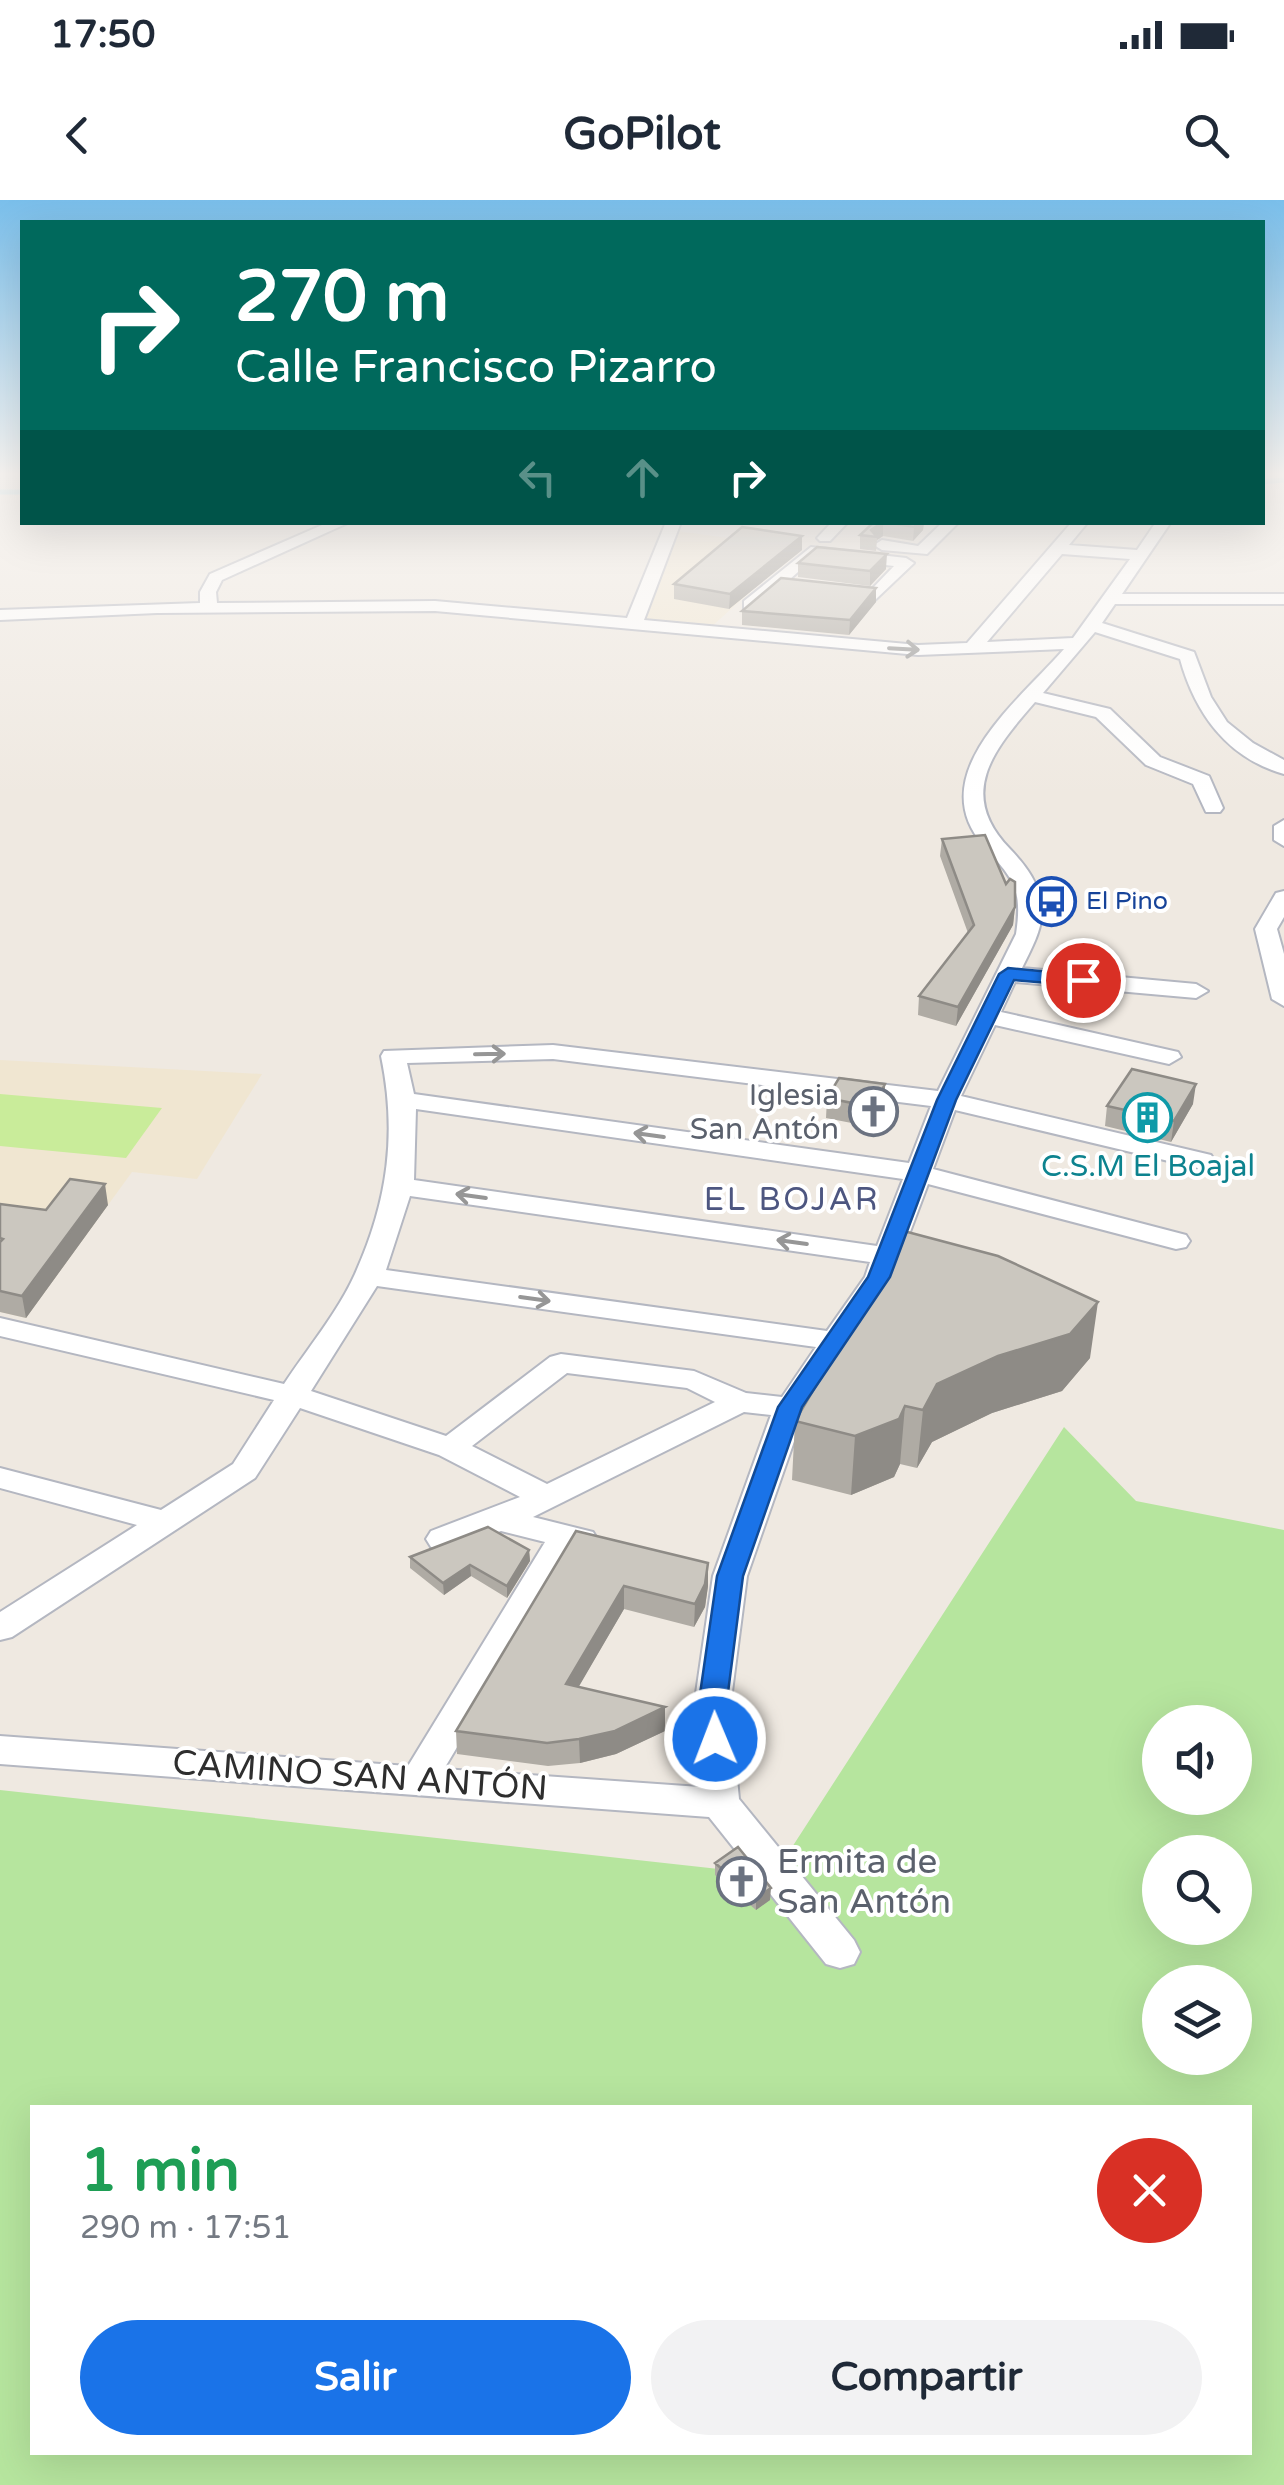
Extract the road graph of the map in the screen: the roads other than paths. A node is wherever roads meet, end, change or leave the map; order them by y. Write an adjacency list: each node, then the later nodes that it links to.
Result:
1 (776, 582): 15 (street)
2 (213, 583): 12 (street)
3 (650, 583): 14 (street)
4 (780, 583): 8 (street)
5 (887, 583): 9 (street)
6 (1029, 583): 17 (street)
7 (1122, 583): 11 (street)
8 (796, 585)
9 (816, 588)
10 (1284, 598): 11 (street)
11 (1110, 599): 16 (street)
12 (209, 607): 13 (street); 14 (street)
13 (0, 615)
14 (633, 625): 15 (street)
15 (718, 632): 17 (street, one-way to 17)
16 (1085, 634): 17 (street); 18 (street); 19 (street)
17 (971, 649)
18 (1032, 695): 20 (street); 24 (street)
19 (1284, 768)
20 (1213, 808)
21 (1284, 826): 22 (street)
22 (1284, 840)
23 (1284, 898): 26 (street)
24 (1008, 974): 25 (street); 27 (street)
25 (1196, 991)
26 (1284, 999)
27 (988, 1016): 28 (street); 30 (street)
28 (1169, 1057)
29 (403, 1100): 30 (street, one-way to 30); 32 (street, one-way to 29); 33 (street)
30 (946, 1100): 31 (street); 32 (street)
31 (1202, 1161)
32 (919, 1174): 34 (street); 35 (street)
33 (400, 1186): 35 (street, one-way to 33); 36 (street)
34 (1176, 1242)
35 (889, 1256): 38 (street)
36 (370, 1276): 38 (street, one-way to 38); 39 (street)
37 (0, 1327): 39 (street)
38 (836, 1342): 41 (street)
39 (291, 1394): 42 (street); 46 (street)
40 (740, 1402): 41 (street); 42 (street); 44 (street)
41 (790, 1407): 51 (street)
42 (450, 1448): 44 (street)
43 (0, 1478): 46 (street)
44 (543, 1496): 45 (street)
45 (500, 1520): 47 (street); 48 (street)
46 (163, 1521): 52 (street)
47 (566, 1536): 49 (street); 54 (street)
48 (443, 1539)
49 (620, 1550)
50 (693, 1567): 51 (street)
51 (730, 1576): 55 (street)
52 (0, 1628)
53 (0, 1750): 54 (street, CAMINO SAN ANTÓN)
54 (419, 1780): 55 (street, CAMINO SAN ANTÓN)
55 (720, 1802): 56 (street)
56 (840, 1952)

